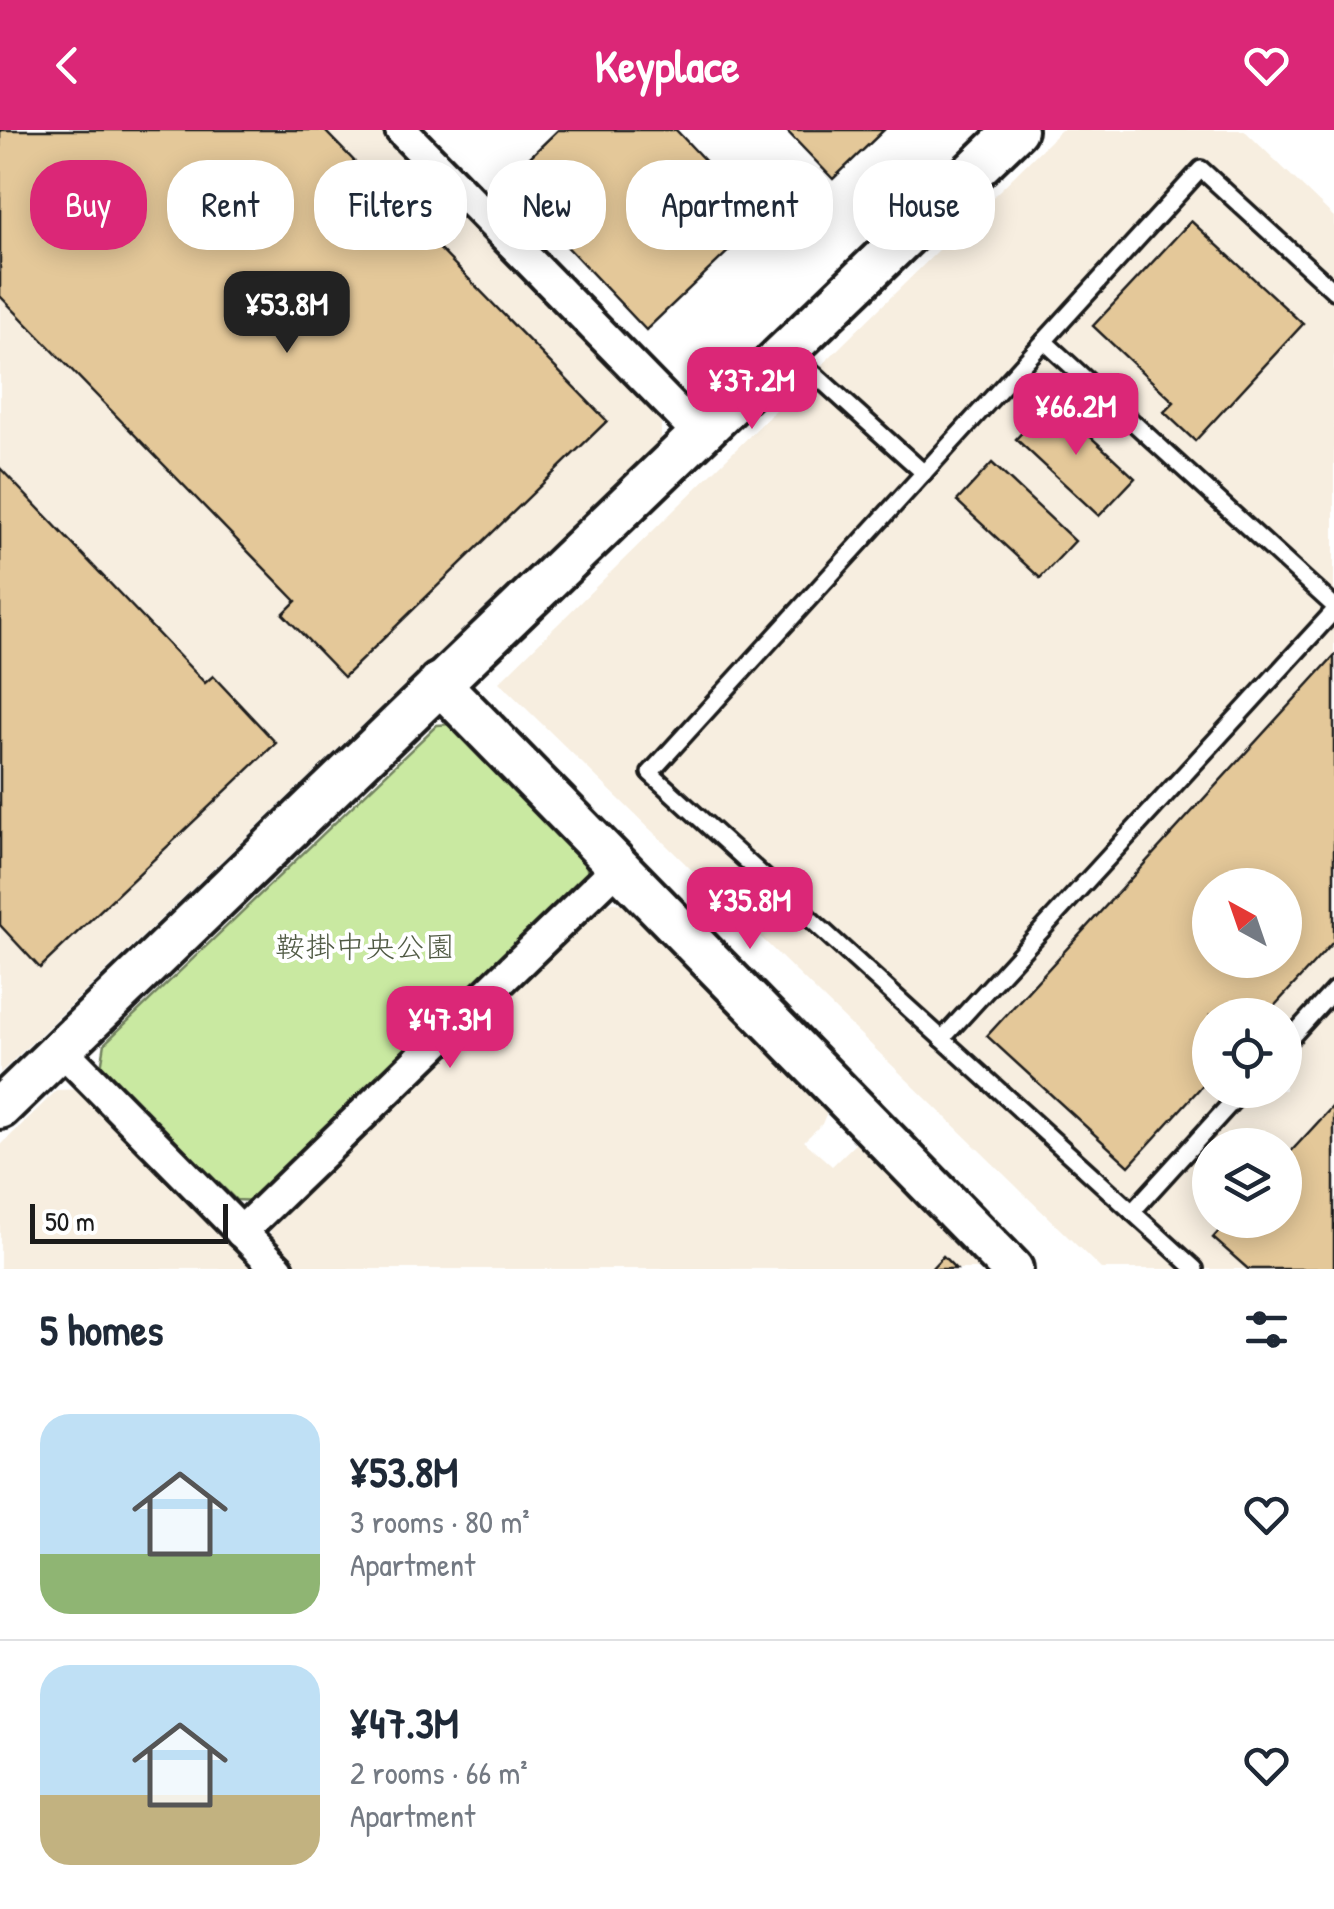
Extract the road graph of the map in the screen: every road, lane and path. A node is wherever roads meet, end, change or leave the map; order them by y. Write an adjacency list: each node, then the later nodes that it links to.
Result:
1 (401, 130): 6 (street)
2 (1016, 130): 5 (street)
3 (1334, 290): 4 (lane)
4 (1044, 341): 7 (lane); 8 (lane)
5 (787, 350): 6 (street); 7 (lane)
6 (699, 434): 9 (street)
7 (924, 473): 13 (lane)
8 (1334, 608): 13 (lane)
9 (439, 683): 10 (street); 14 (street)
10 (618, 867): 18 (street); 20 (street)
11 (1334, 990): 12 (lane)
12 (1302, 1025)
13 (942, 1039): 17 (lane)
14 (60, 1048): 15 (street); 18 (street)
15 (0, 1108)
16 (1227, 1108): 17 (lane)
17 (1132, 1212): 21 (lane)
18 (241, 1232): 19 (street)
19 (278, 1269)
20 (1012, 1269)
21 (1194, 1269)

